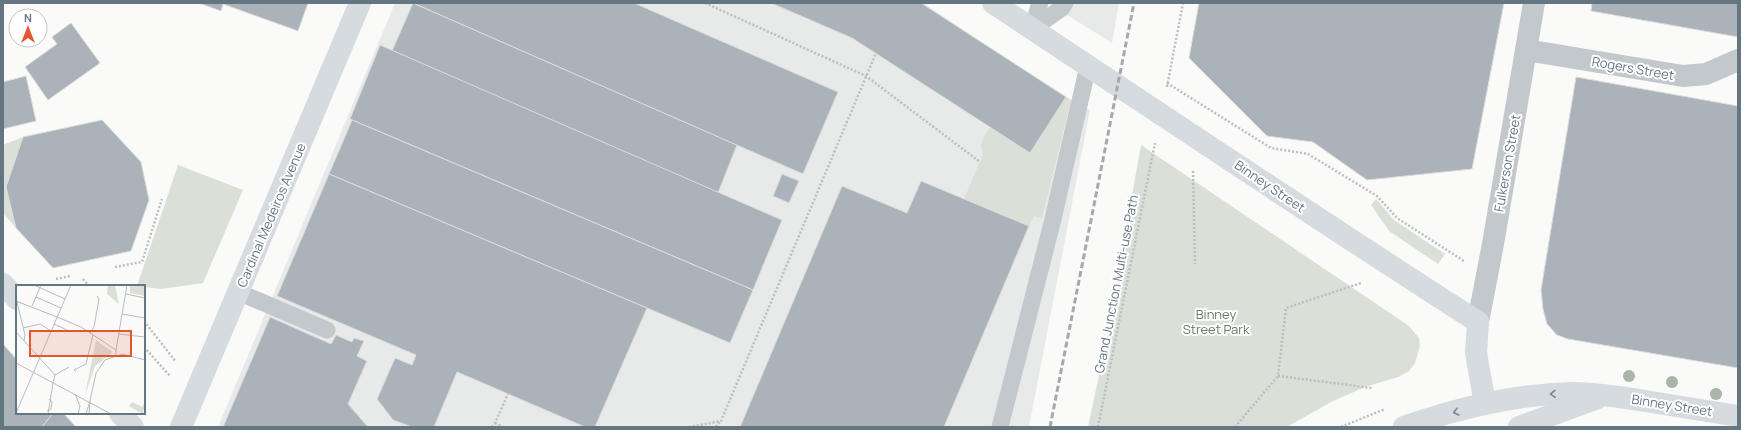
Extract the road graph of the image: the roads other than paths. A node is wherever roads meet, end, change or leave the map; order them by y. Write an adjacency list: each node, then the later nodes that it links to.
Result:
1 (360, 3): 11 (main road, Cardinal Medeiros Avenue)
2 (994, 3): 6 (main road, Binney Street)
3 (1040, 3): 6 (lane)
4 (1065, 3): 6 (lane)
5 (1534, 3): 7 (street, Fulkerson Street)
6 (1032, 29): 9 (main road, Binney Street)
7 (1526, 50): 8 (street, Rogers Street); 13 (street, Fulkerson Street)
8 (1738, 60)
9 (1088, 66): 13 (main road, Binney Street); 21 (lane)
10 (3, 284): 12 (main road)
11 (238, 292): 14 (lane); 20 (main road, Cardinal Medeiros Avenue)
12 (16, 298)
13 (1478, 322): 16 (main road)
14 (328, 330)
15 (1606, 395): 16 (main road, Binney Street, one-way to 16); 18 (main road, Binney Street); 23 (main road)
16 (1485, 404): 22 (main road, Binney Street, one-way to 22)
17 (121, 414): 19 (main road)
18 (1738, 416)
19 (133, 427)
20 (181, 427)
21 (1000, 427)
22 (1404, 427)
23 (1519, 427)

